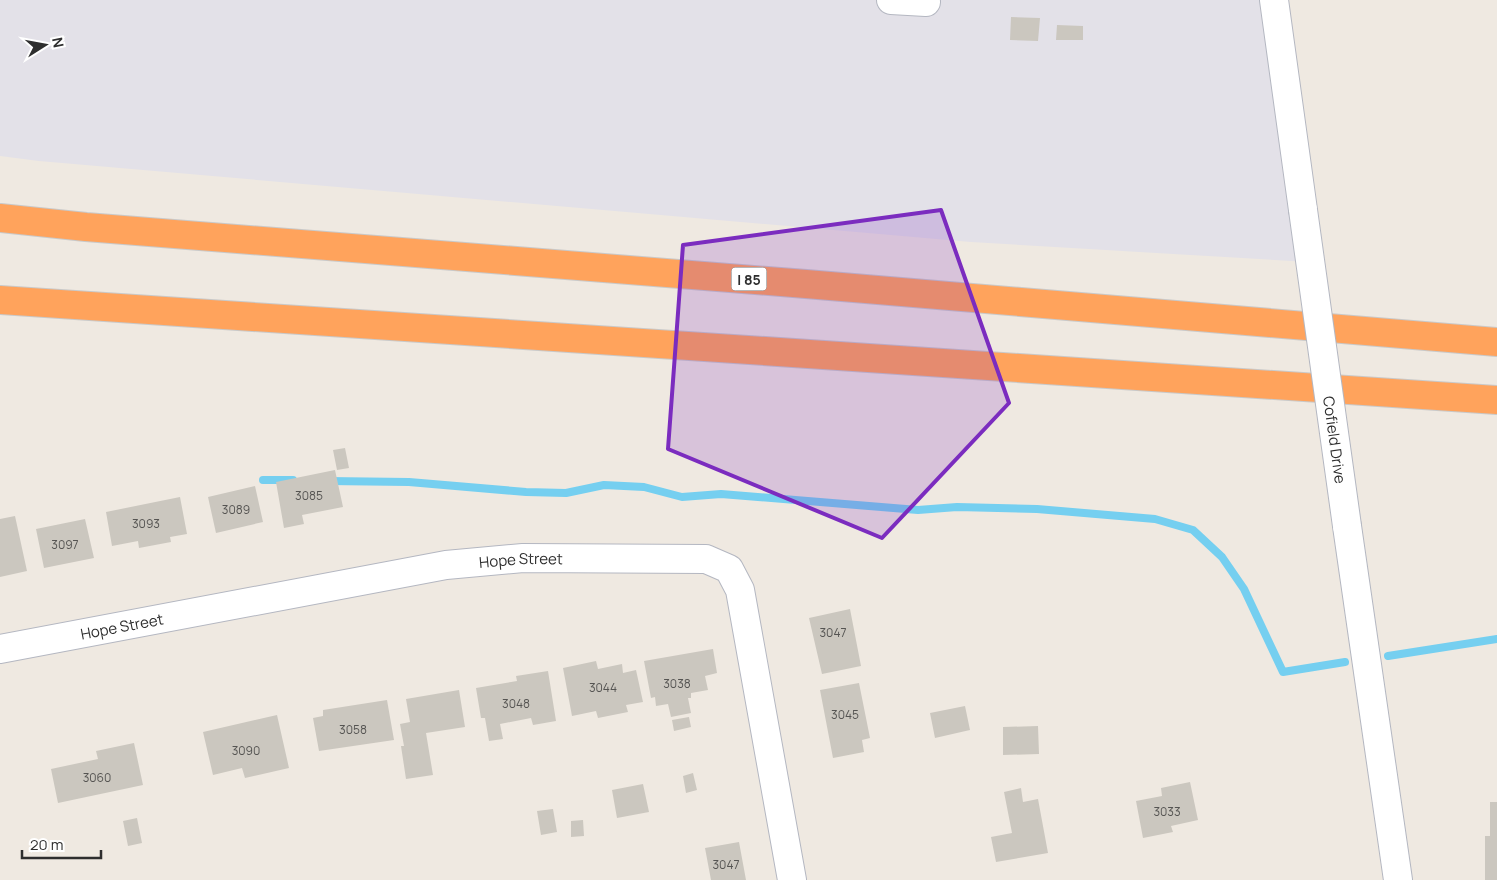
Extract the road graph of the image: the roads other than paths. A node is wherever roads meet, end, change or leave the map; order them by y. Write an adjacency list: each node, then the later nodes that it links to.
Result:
1 (891, 0): 3 (street)
2 (1274, 0): 10 (street, Cofield Drive, bridge)
3 (926, 2)
4 (0, 218): 6 (highway, I 85)
5 (0, 300): 7 (highway)
6 (1497, 342)
7 (1497, 400)
8 (0, 650): 9 (street, Hope Street)
9 (792, 880)
10 (1398, 880)

